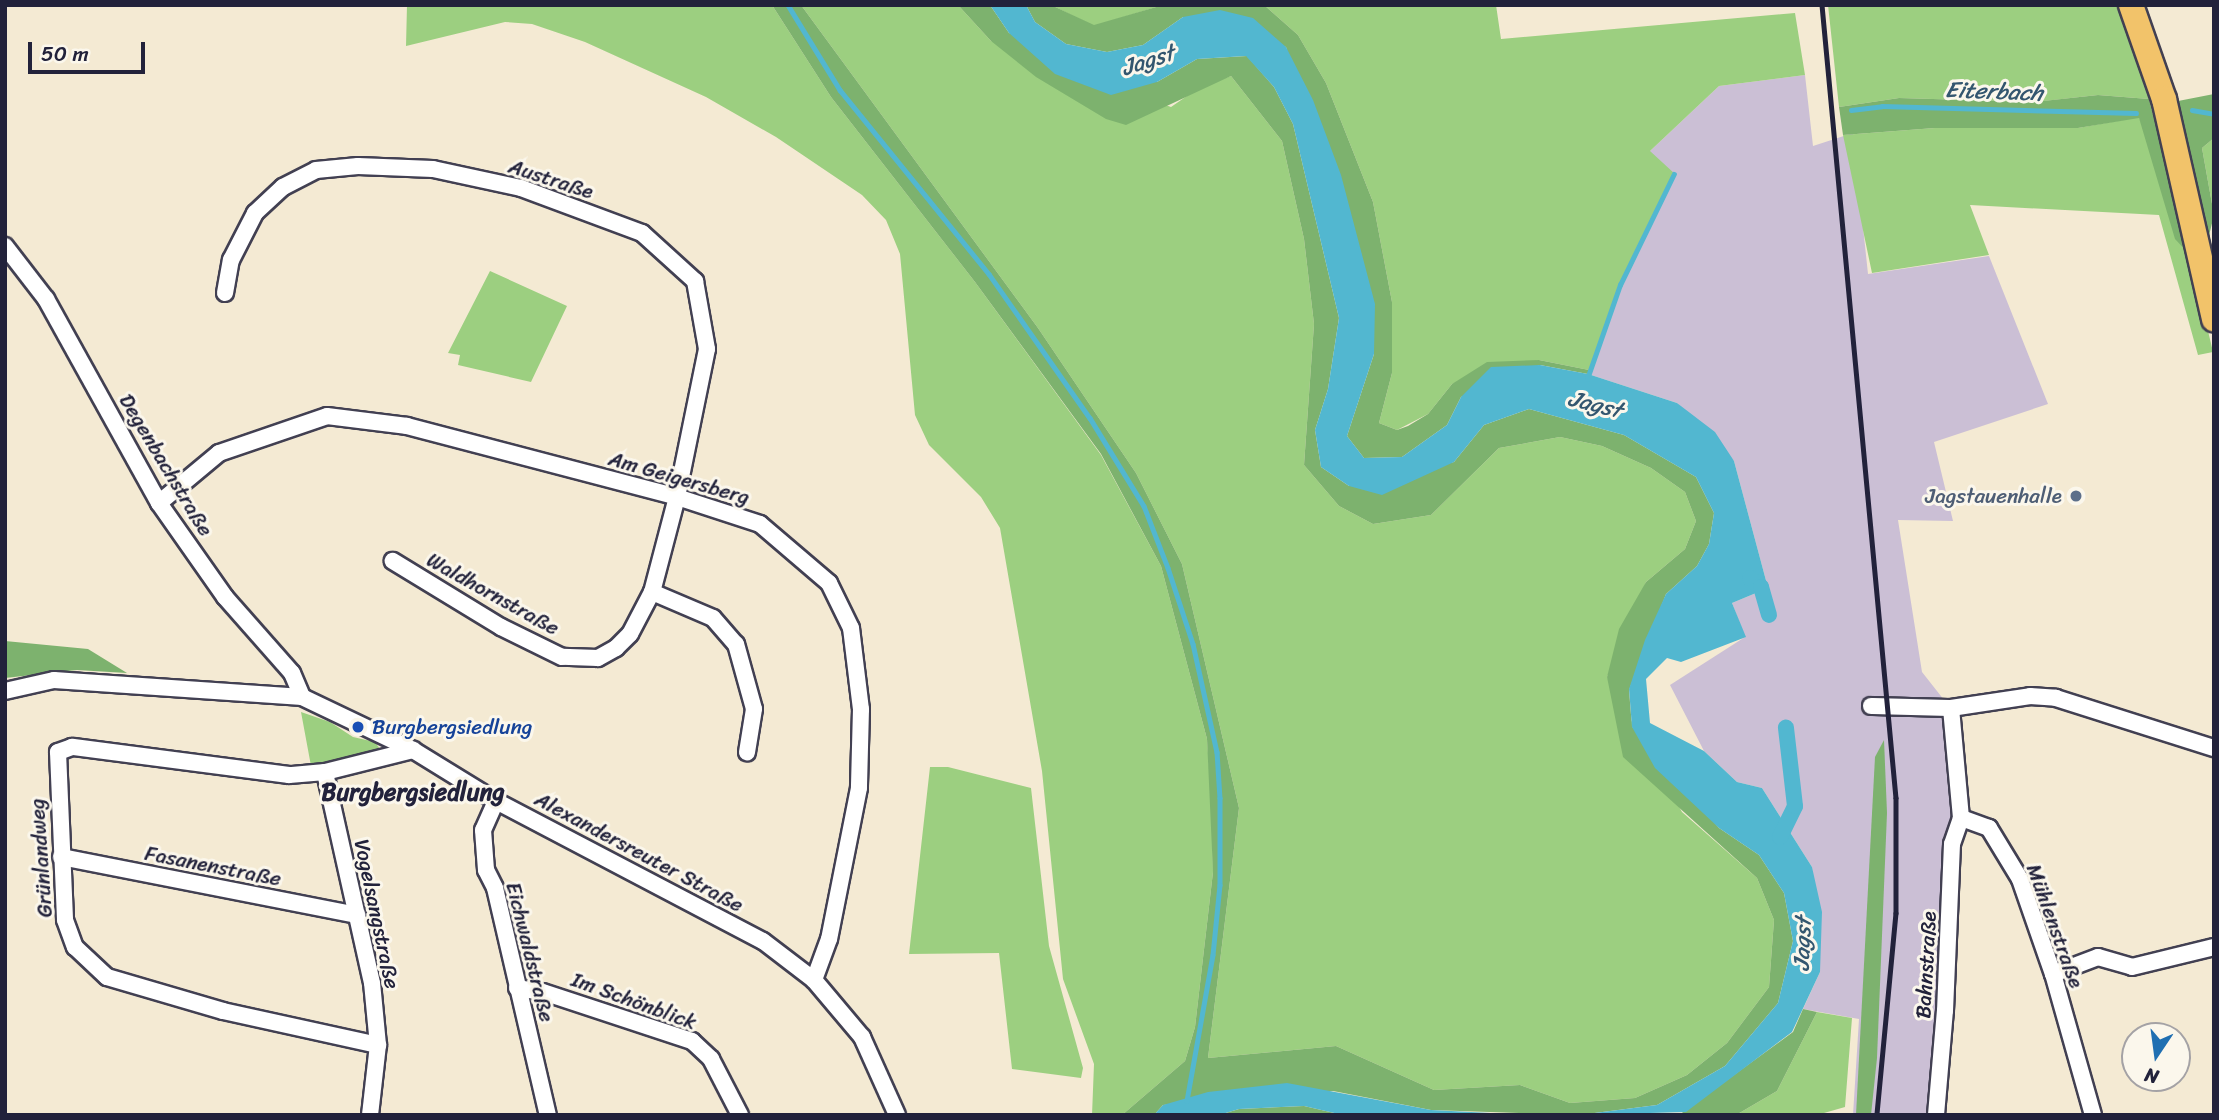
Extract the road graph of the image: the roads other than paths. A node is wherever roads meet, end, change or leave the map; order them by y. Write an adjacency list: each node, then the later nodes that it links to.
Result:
1 (2131, 5): 4 (main road)
2 (5, 246): 6 (street, Degenbachstraße)
3 (225, 293): 5 (street, Austraße)
4 (2214, 319)
5 (677, 497): 6 (street, Am Geigersberg); 8 (street, Waldhornstraße); 23 (street, Am Geigersberg)
6 (159, 503): 10 (street, Degenbachstraße)
7 (393, 561): 8 (street, Waldhornstraße)
8 (652, 592): 15 (street)
9 (5, 691): 10 (street, Alexandersreuter Straße)
10 (302, 697): 14 (street, Alexandersreuter Straße)
11 (1871, 706): 12 (street)
12 (1951, 708): 13 (street); 18 (street)
13 (2214, 748)
14 (413, 750): 16 (street); 17 (street, Alexandersreuter Straße)
15 (747, 752)
16 (325, 772): 19 (street, Grünlandweg); 20 (street, Vogelsangstraße)
17 (496, 802): 23 (street, Alexandersreuter Straße); 24 (street, Eichwaldstraße)
18 (1961, 818): 22 (street, Mühlenstraße); 30 (street, Bahnstraße)
19 (61, 857): 20 (street, Fasanenstraße); 25 (street, Grünlandweg)
20 (357, 915): 25 (street, Vogelsangstraße)
21 (2214, 947): 22 (street)
22 (2053, 974): 31 (street, Mühlenstraße)
23 (814, 980): 29 (street, Alexandersreuter Straße)
24 (517, 988): 27 (street, Eichwaldstraße); 28 (street, Im Schönblick)
25 (378, 1045): 26 (street, Vogelsangstraße)
26 (370, 1115)
27 (548, 1115)
28 (740, 1115)
29 (897, 1115)
30 (1936, 1115)
31 (2093, 1115)

